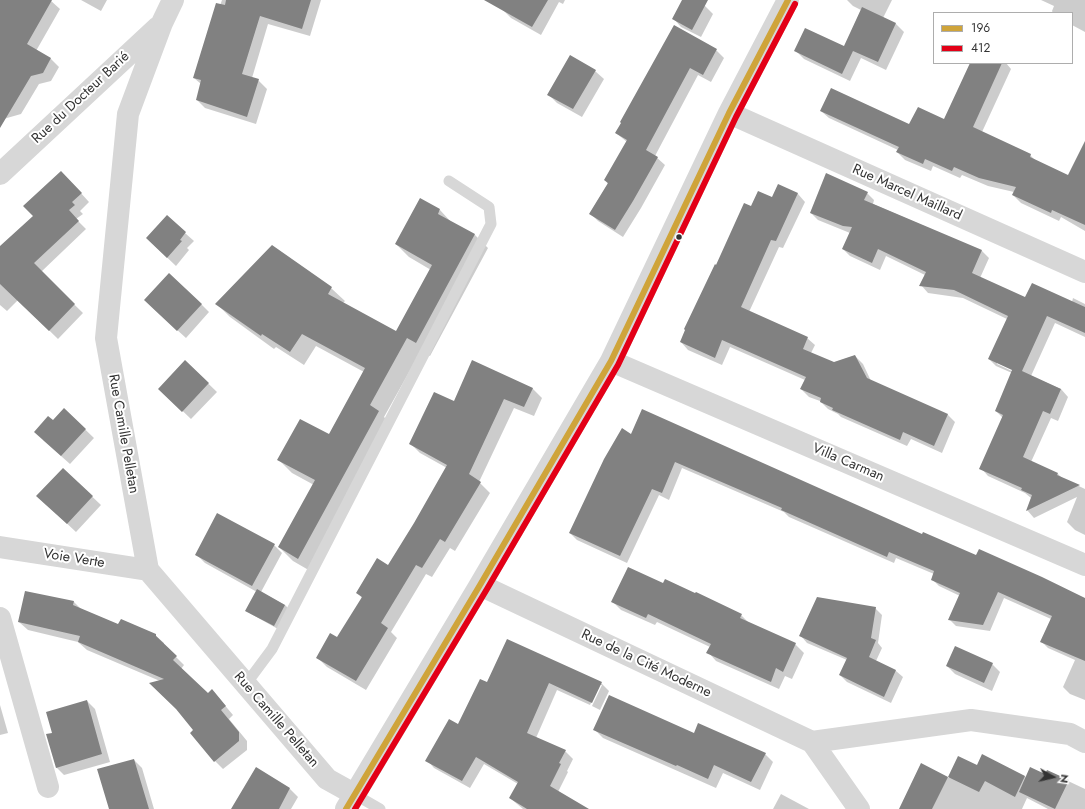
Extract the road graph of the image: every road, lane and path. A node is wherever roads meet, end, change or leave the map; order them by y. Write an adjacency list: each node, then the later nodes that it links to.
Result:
1 (173, 0): 3 (street, Rue Camille Pelletan)
2 (788, 0): 4 (street)
3 (162, 23): 5 (street, Rue du Docteur Barié); 11 (street, Rue Camille Pelletan)
4 (729, 113): 7 (street, Rue Marcel Maillard); 8 (street)
5 (2, 169)
6 (449, 181): 14 (lane)
7 (1085, 272)
8 (611, 361): 10 (street, Villa Carman); 12 (street)
9 (0, 548): 11 (street, Voie Verte)
10 (1085, 565)
11 (148, 570): 14 (street, Rue Camille Pelletan)
12 (480, 585): 15 (street, Rue de la Cité Moderne); 18 (street)
13 (0, 618): 17 (street)
14 (246, 684): 18 (street, Rue Camille Pelletan)
15 (812, 742): 16 (street); 20 (street, Rue de la Cité Moderne)
16 (1085, 742)
17 (48, 787)
18 (350, 801): 19 (lane)
19 (380, 809)
20 (859, 809)

